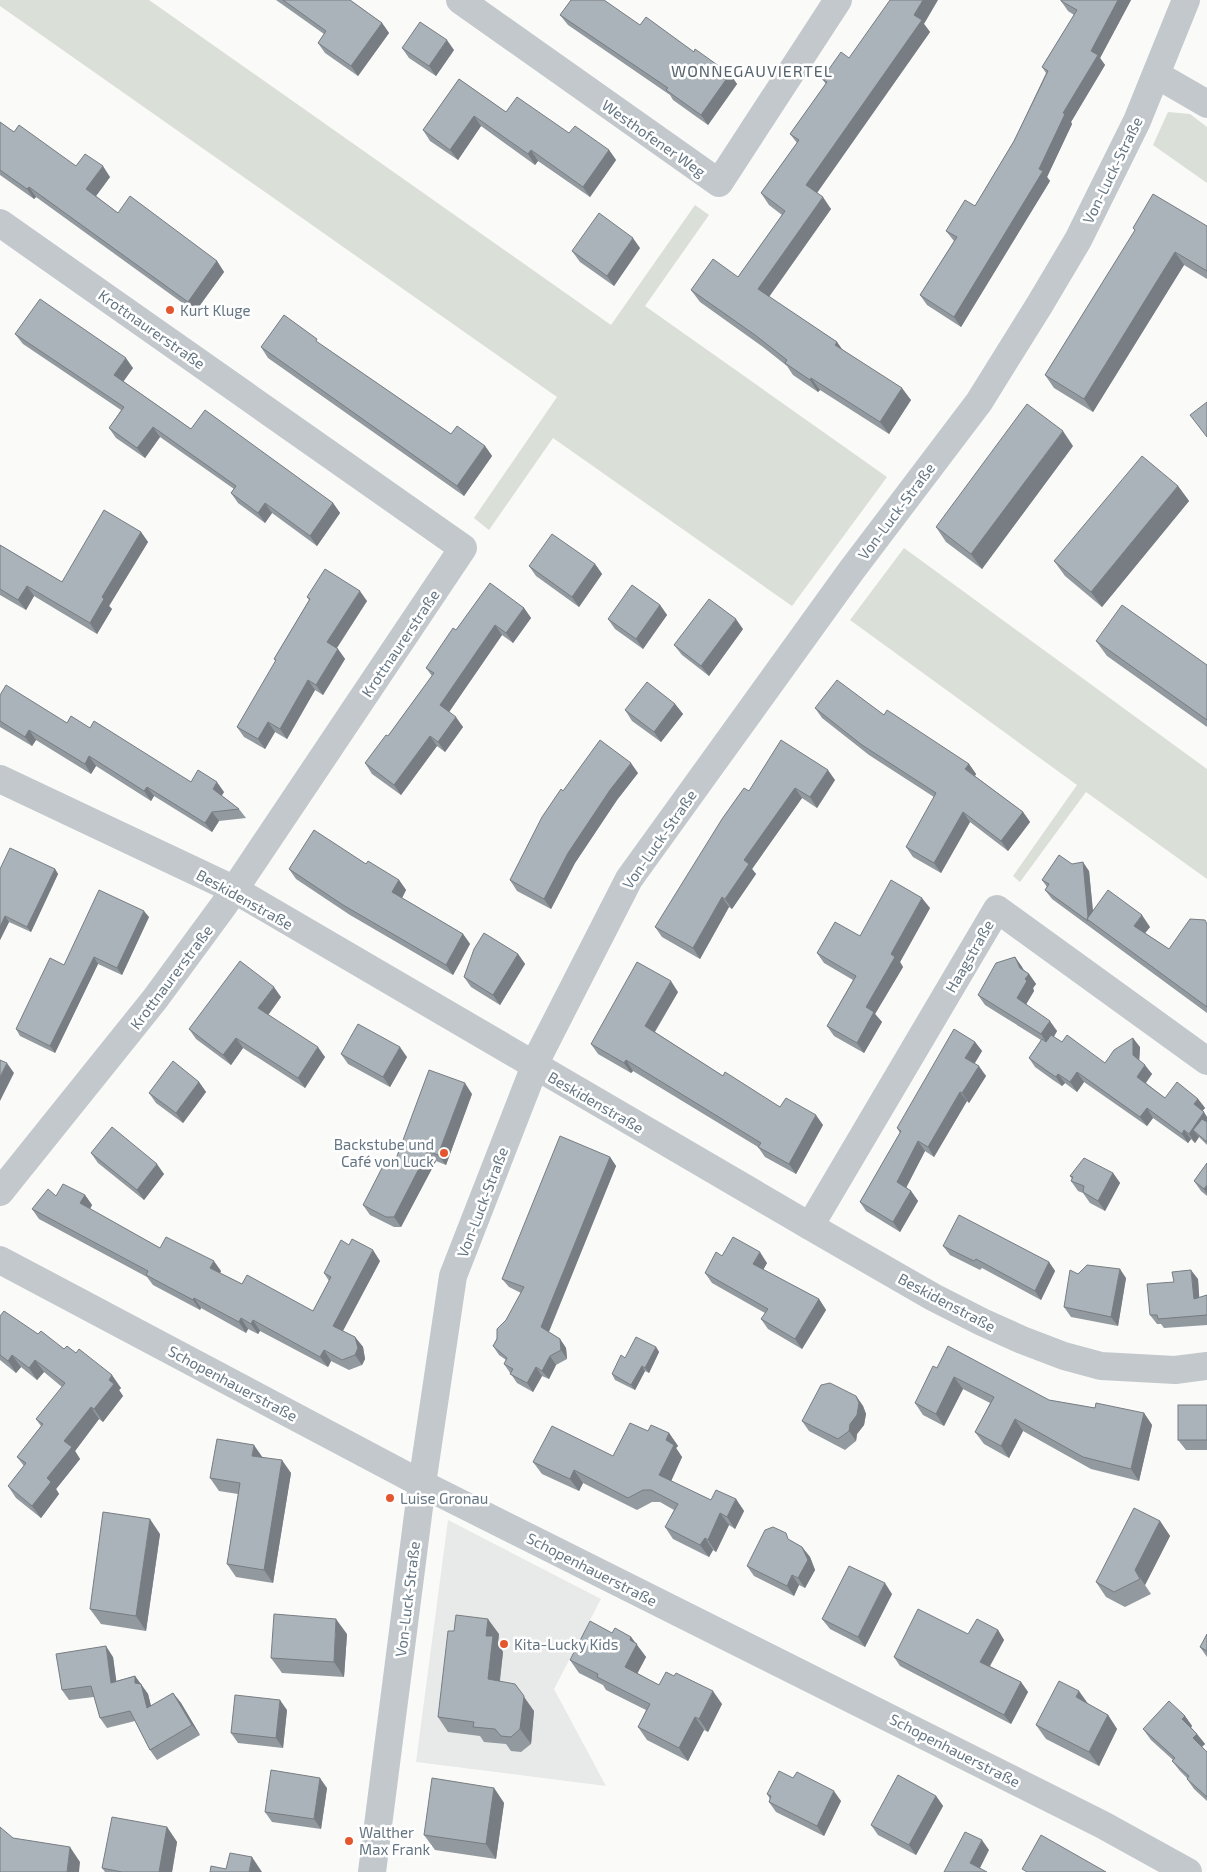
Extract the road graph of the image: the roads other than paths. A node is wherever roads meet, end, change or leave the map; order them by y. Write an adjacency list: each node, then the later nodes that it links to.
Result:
1 (460, 0): 2 (street, Westhofener Weg)
2 (838, 0)
3 (1186, 0): 4 (street, Von-Luck-Straße)
4 (1157, 75): 5 (street); 10 (street, Von-Luck-Straße)
5 (1207, 104)
6 (0, 223): 8 (street, Krottnaurerstraße)
7 (0, 779): 8 (street, Beskidenstraße)
8 (235, 890): 10 (street, Beskidenstraße); 11 (street, Krottnaurerstraße)
9 (1207, 1061): 12 (street, Haagstraße)
10 (535, 1066): 12 (street, Beskidenstraße); 15 (street, Von-Luck-Straße)
11 (0, 1192)
12 (810, 1226): 14 (street, Beskidenstraße)
13 (0, 1260): 15 (street, Schopenhauerstraße)
14 (1207, 1366)
15 (422, 1484): 16 (street, Von-Luck-Straße); 17 (street, Schopenhauerstraße)
16 (372, 1872)
17 (1188, 1872)

